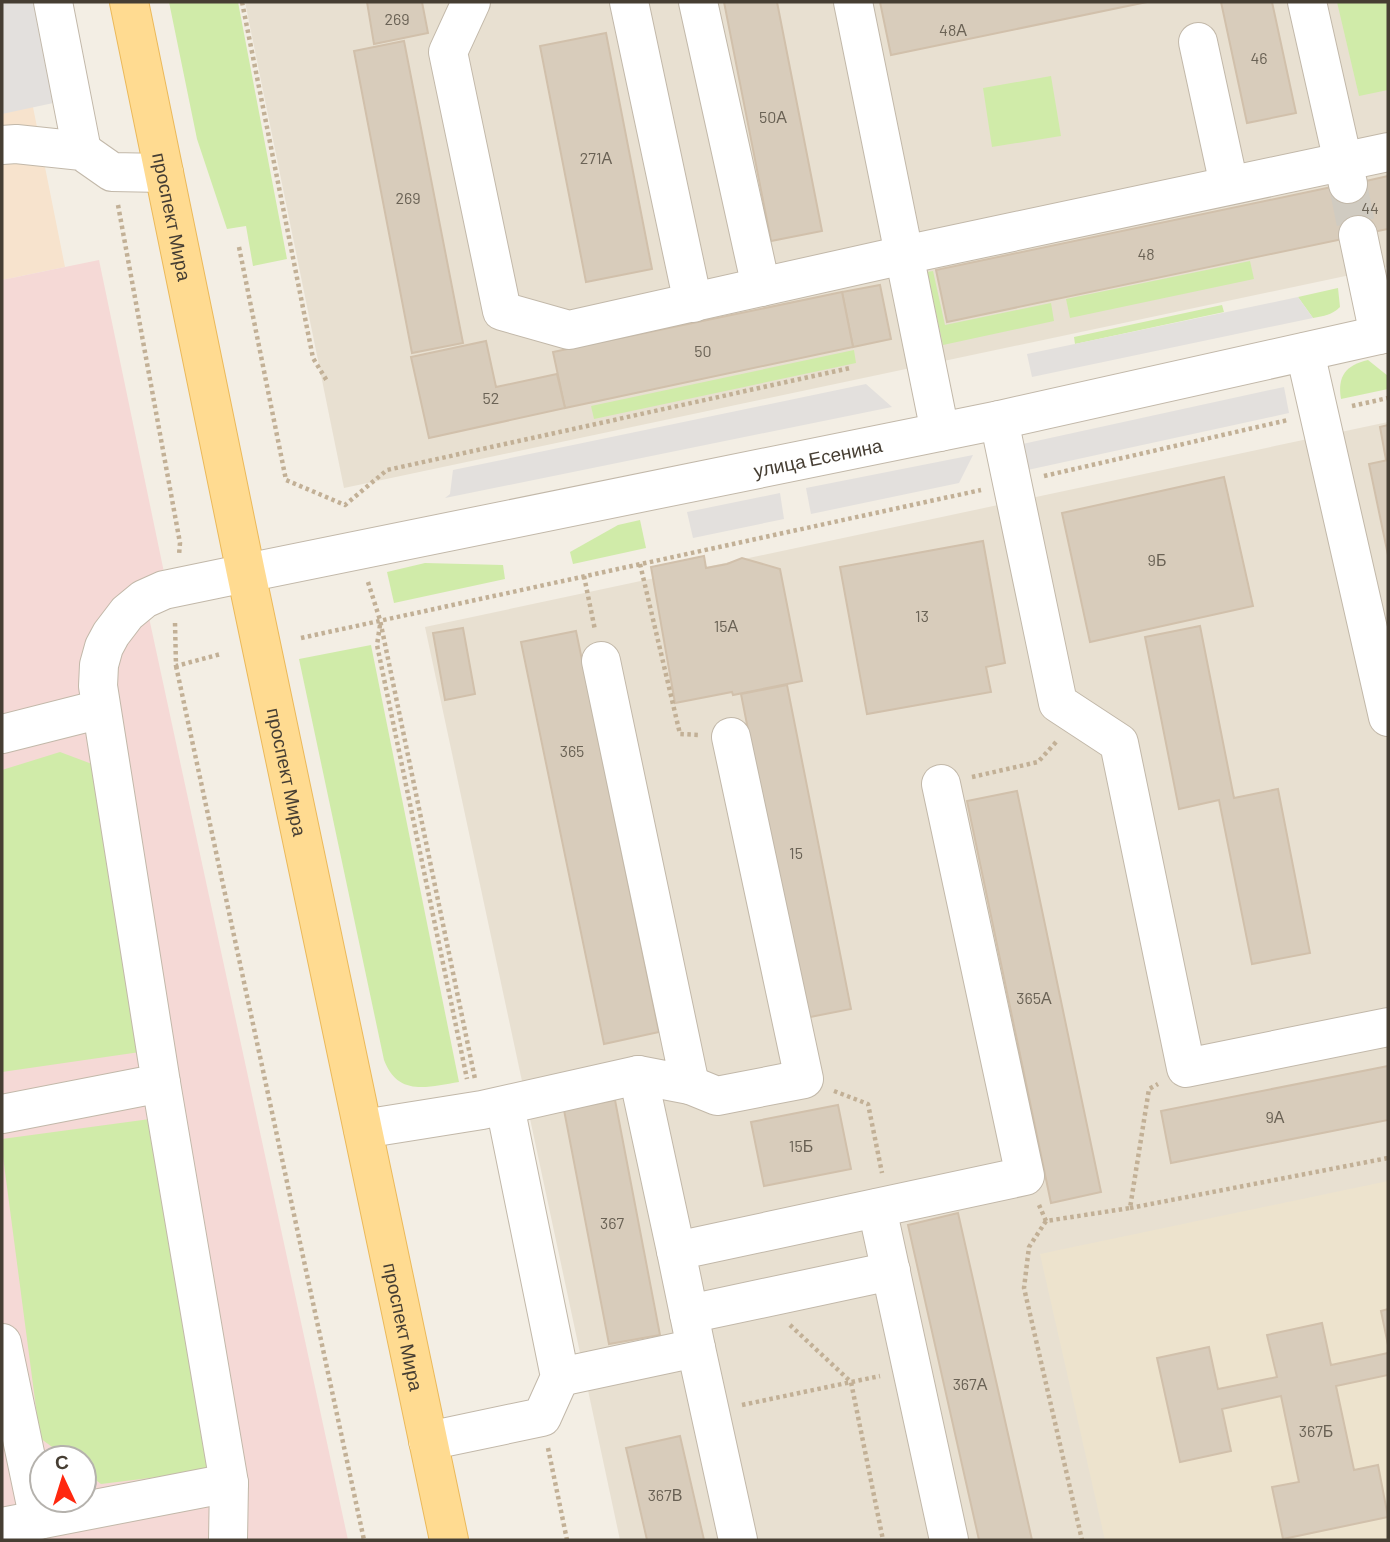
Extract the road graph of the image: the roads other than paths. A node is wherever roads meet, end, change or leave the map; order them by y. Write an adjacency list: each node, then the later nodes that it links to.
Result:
1 (53, 2): 10 (street)
2 (129, 2): 12 (main road, проспект Мира)
3 (471, 2): 18 (street)
4 (629, 2): 18 (street)
5 (698, 2): 17 (street)
6 (853, 2): 16 (street)
7 (1307, 2): 13 (street)
8 (1198, 42): 14 (street)
9 (2, 145): 10 (street)
10 (82, 150): 12 (street)
11 (1388, 152): 13 (street)
12 (164, 173): 23 (main road, проспект Мира)
13 (1346, 173): 14 (street)
14 (1229, 185): 16 (street)
15 (1358, 235): 19 (street)
16 (904, 255): 17 (street); 22 (street)
17 (761, 287): 18 (street)
18 (693, 303)
19 (1384, 334): 20 (street, улица Есенина)
20 (1305, 352): 21 (street, улица Есенина); 26 (street)
21 (999, 419): 22 (street, улица Есенина); 30 (street)
22 (940, 432): 23 (street, улица Есенина)
23 (246, 573): 25 (street, улица Есенина); 36 (main road, проспект Мира)
24 (601, 661): 33 (street)
25 (101, 709): 27 (street); 32 (street, улица Есенина)
26 (1388, 717)
27 (2, 734)
28 (731, 737): 33 (street)
29 (941, 784): 37 (street)
30 (1388, 1027)
31 (638, 1075): 33 (street); 34 (street); 38 (street)
32 (161, 1083): 35 (street); 44 (street, улица Есенина)
33 (690, 1085)
34 (488, 1104): 36 (street); 42 (street)
35 (2, 1114)
36 (363, 1129): 43 (main road, проспект Мира)
37 (883, 1207): 38 (street); 39 (street)
38 (676, 1251): 40 (street)
39 (891, 1271): 40 (street); 50 (street)
40 (693, 1331): 42 (street); 49 (street)
41 (2, 1342): 45 (street)
42 (560, 1377): 43 (street)
43 (428, 1441): 48 (main road, проспект Мира)
44 (229, 1483): 45 (street); 47 (street, улица Есенина)
45 (39, 1520): 46 (street)
46 (2, 1527)
47 (228, 1540)
48 (449, 1540)
49 (738, 1540)
50 (949, 1540)

